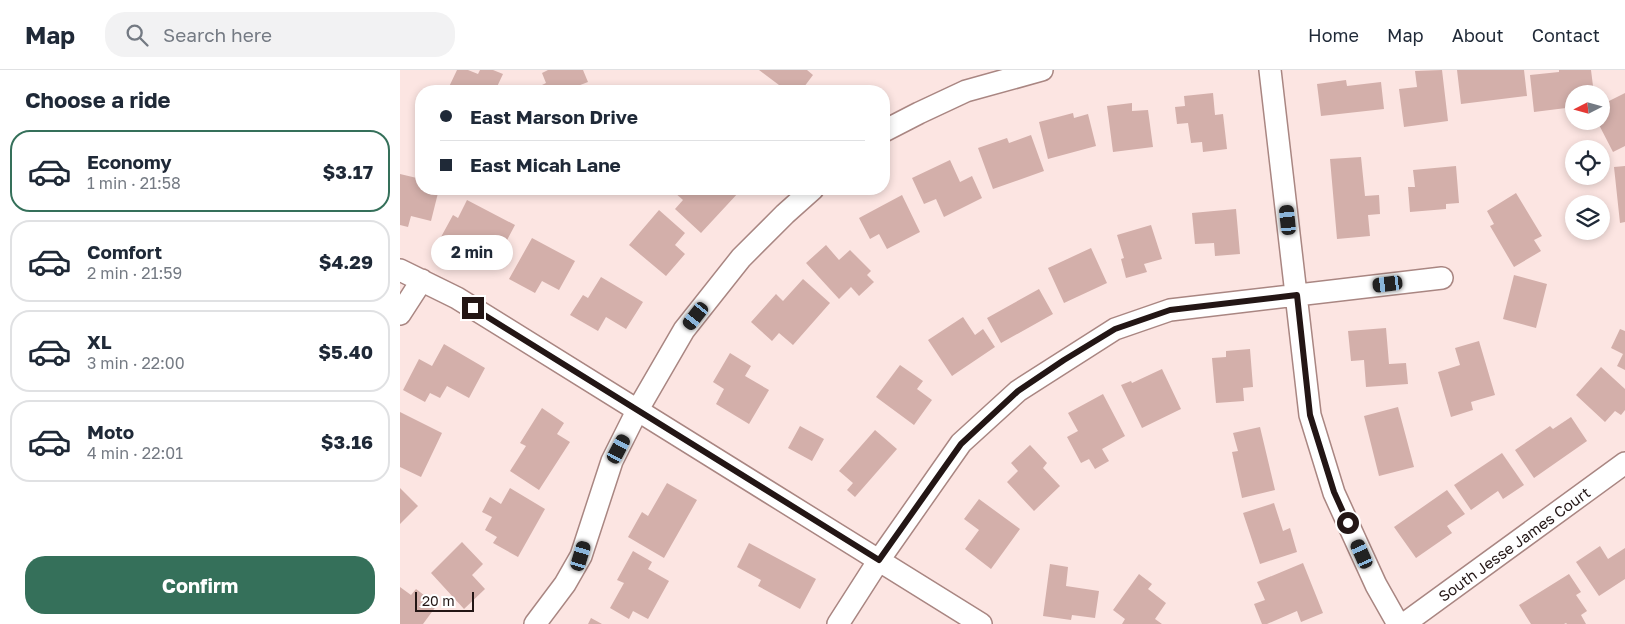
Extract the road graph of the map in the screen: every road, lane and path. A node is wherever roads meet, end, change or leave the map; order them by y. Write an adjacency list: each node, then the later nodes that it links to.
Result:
1 (1042, 70): 3 (street)
2 (1270, 70): 8 (street)
3 (890, 128)
4 (806, 195): 10 (street)
5 (400, 270): 7 (street)
6 (1442, 278): 8 (street)
7 (422, 280): 9 (street); 10 (street)
8 (1297, 295): 12 (street); 16 (street)
9 (400, 314)
10 (637, 411): 12 (street); 13 (street)
11 (1625, 463): 17 (street, South Jesse James Court)
12 (879, 560): 14 (street); 15 (street)
13 (535, 624)
14 (838, 624)
15 (981, 624)
16 (1398, 624)
17 (1404, 624)

